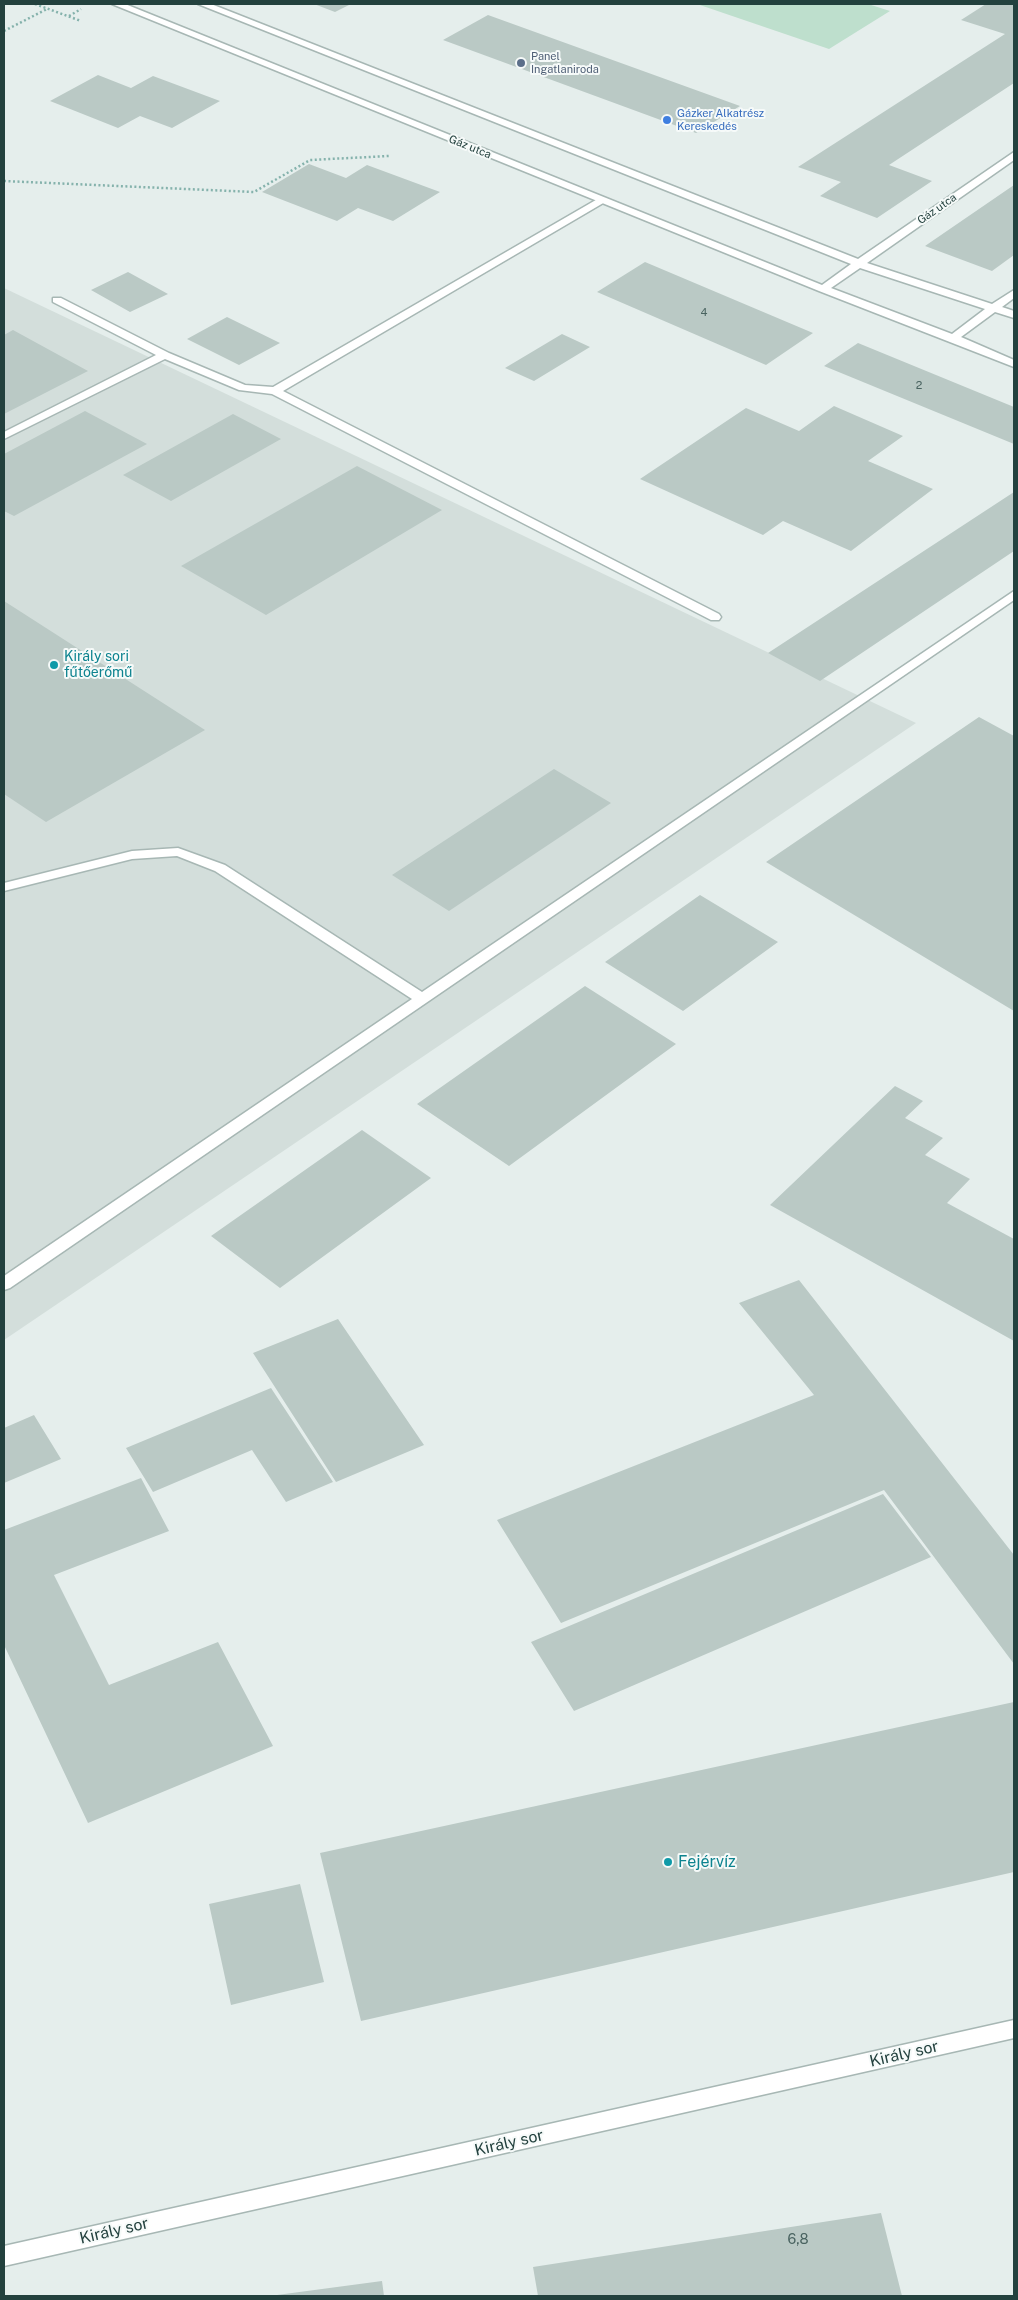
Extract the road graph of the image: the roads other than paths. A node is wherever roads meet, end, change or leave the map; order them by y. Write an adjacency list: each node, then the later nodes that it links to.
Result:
1 (117, 4): 4 (street, Gáz utca)
2 (203, 4): 5 (street)
3 (1014, 155): 5 (street, Gáz utca)
4 (601, 200): 6 (street, Gáz utca); 14 (street)
5 (860, 264): 6 (street, Gáz utca); 9 (street)
6 (823, 290): 11 (street, Gáz utca)
7 (1014, 293): 9 (street)
8 (57, 300): 12 (street)
9 (992, 310): 10 (street); 11 (street)
10 (1014, 316)
11 (953, 338): 13 (street, Gáz utca)
12 (165, 355): 14 (street); 15 (street)
13 (1014, 364)
14 (275, 391): 17 (street)
15 (4, 436)
16 (1014, 595): 19 (street)
17 (715, 617)
18 (4, 887): 19 (street)
19 (422, 999): 20 (street)
20 (4, 1284)
21 (1014, 2029): 22 (street, Király sor)
22 (4, 2256)

